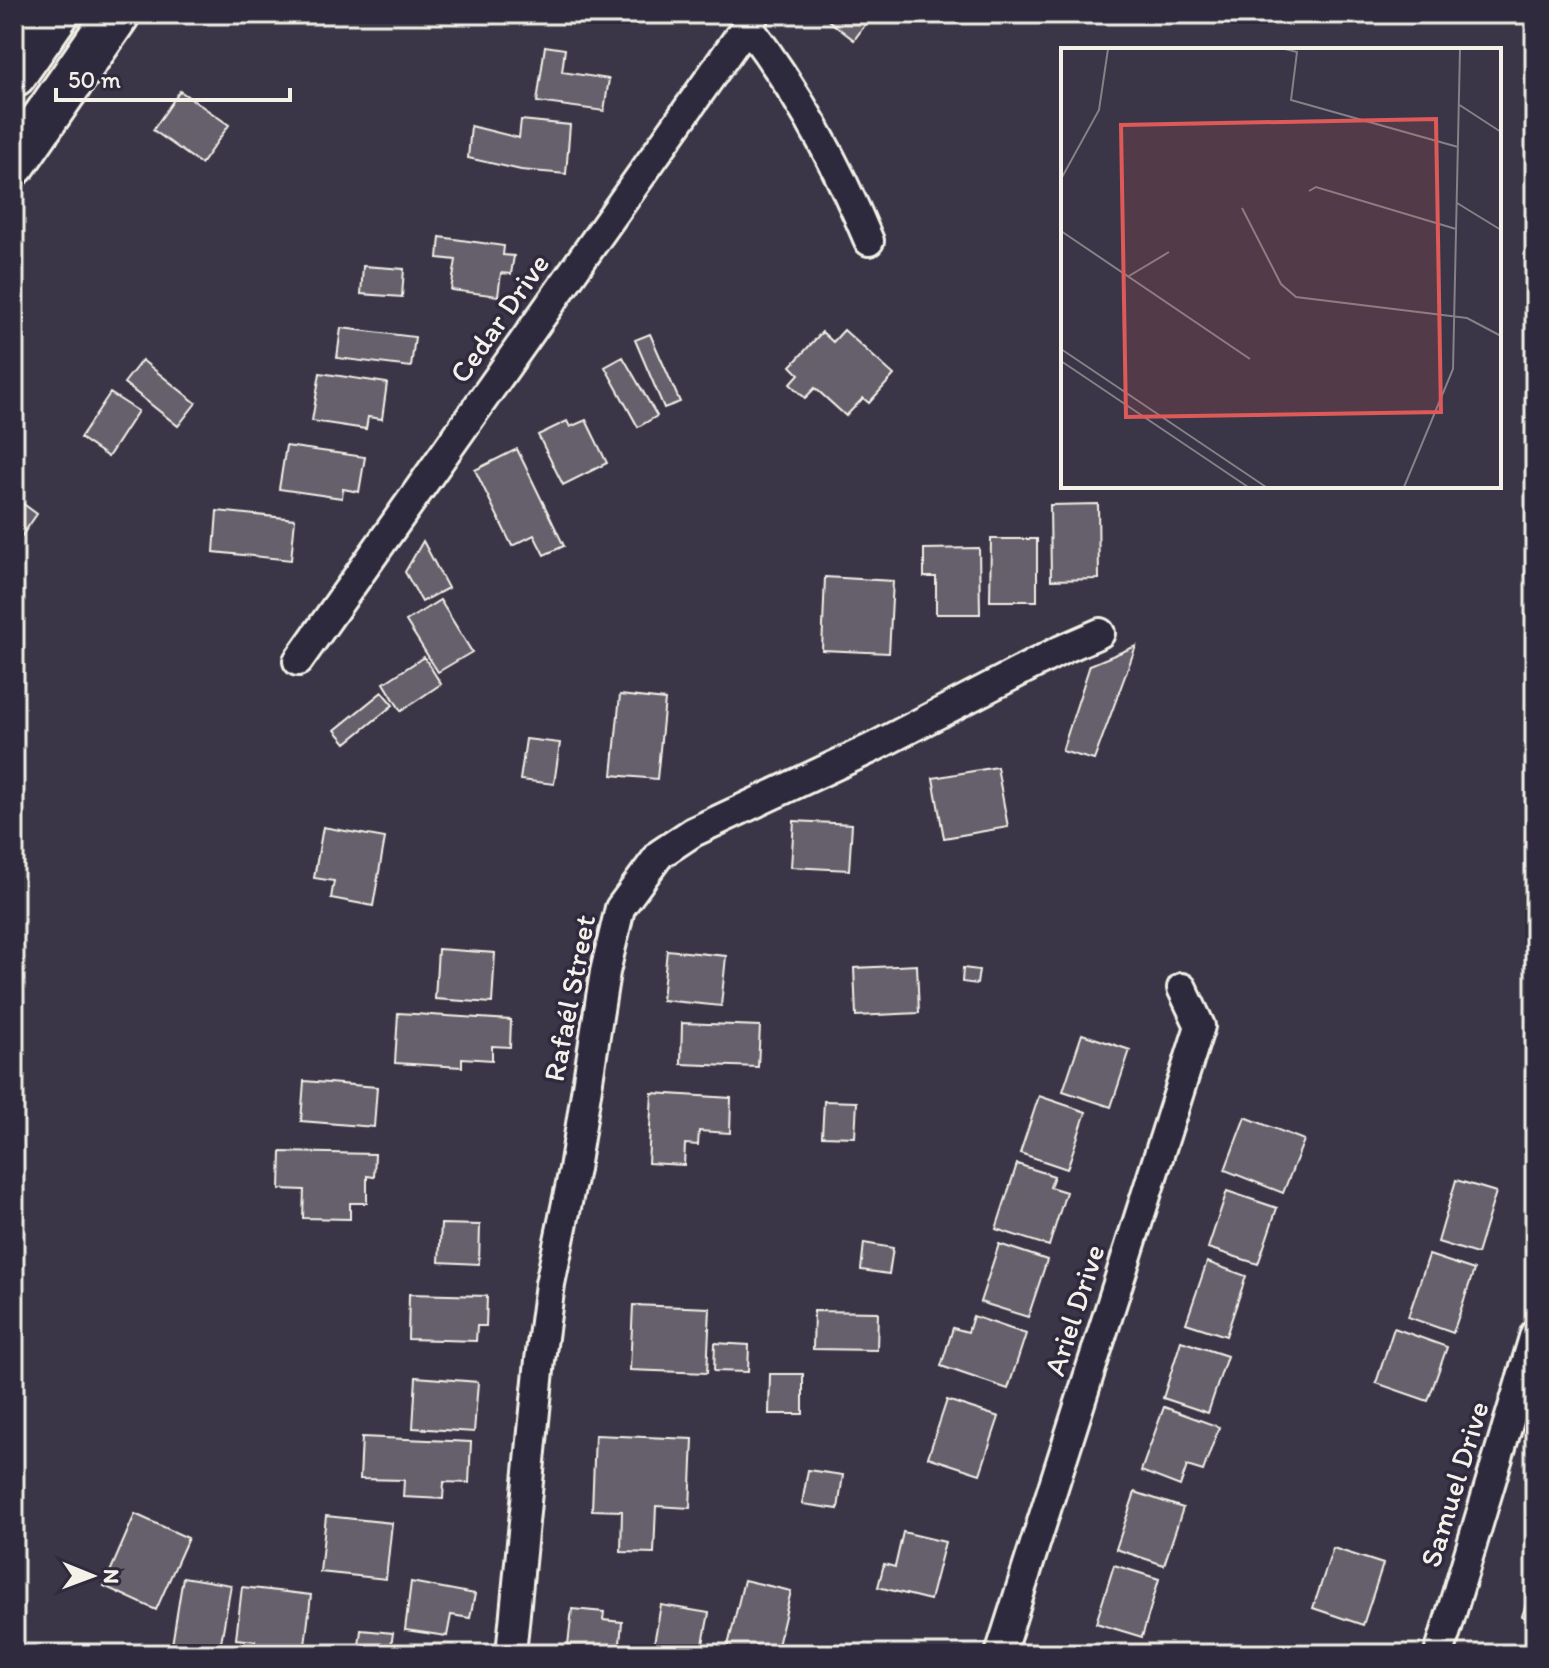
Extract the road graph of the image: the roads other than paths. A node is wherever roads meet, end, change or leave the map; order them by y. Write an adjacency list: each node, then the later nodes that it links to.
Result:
1 (56, 14): 4 (main road)
2 (117, 14): 5 (main road)
3 (751, 20): 6 (street); 8 (street, Cedar Drive)
4 (14, 74)
5 (14, 163)
6 (869, 241)
7 (1100, 633): 11 (street, Rafaél Street)
8 (298, 661)
9 (1182, 988): 12 (street, Ariel Drive)
10 (1535, 1334): 13 (street, Samuel Drive)
11 (511, 1654)
12 (1000, 1654)
13 (1439, 1654)

